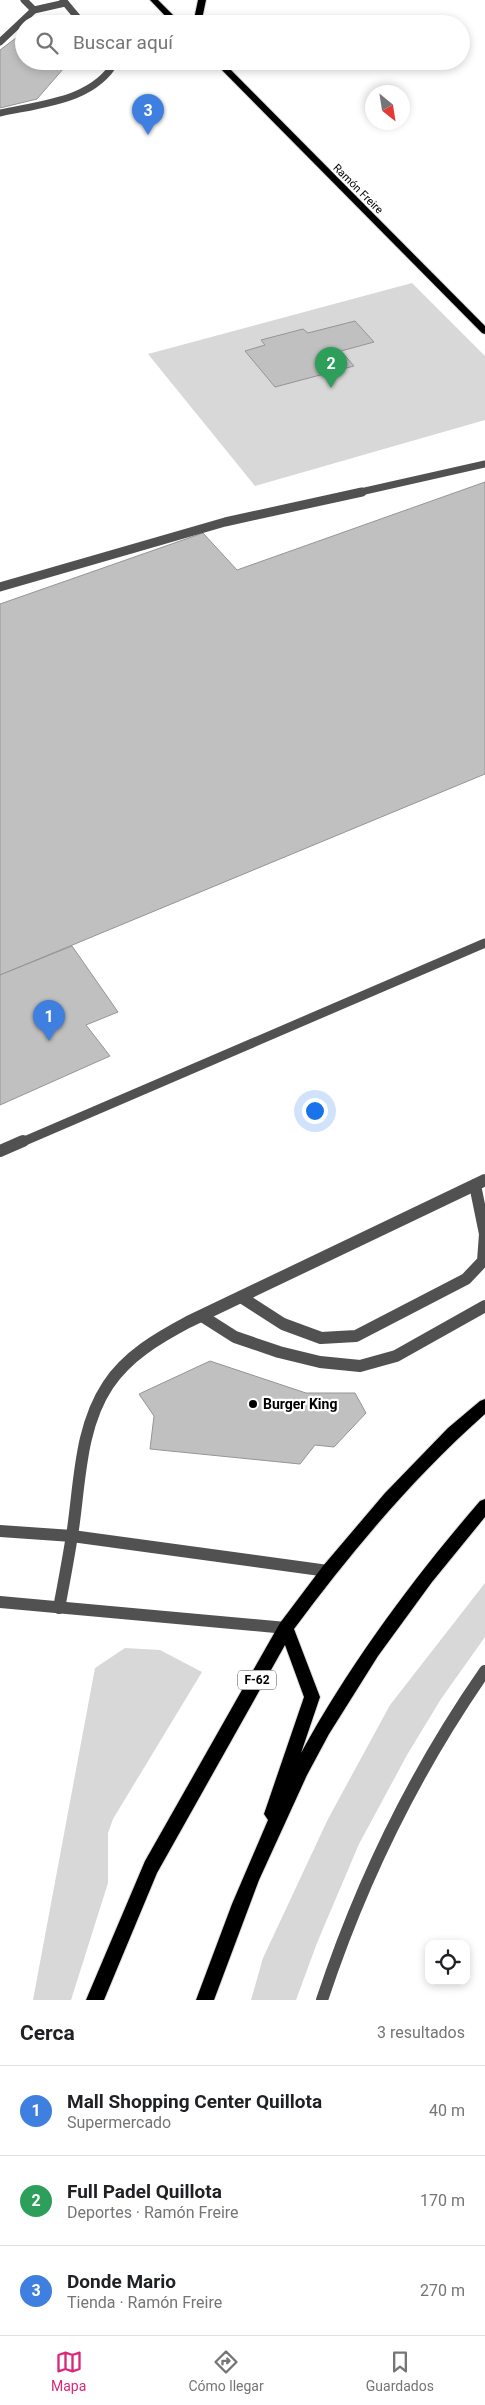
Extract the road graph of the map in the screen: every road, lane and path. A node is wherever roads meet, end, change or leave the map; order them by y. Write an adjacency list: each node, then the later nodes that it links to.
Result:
1 (24, 0): 5 (street)
2 (154, 0): 8 (main road)
3 (202, 0): 9 (main road)
4 (64, 2): 5 (street); 7 (street)
5 (34, 10): 6 (street)
6 (29, 15)
7 (75, 15)
8 (169, 15)
9 (199, 15)
10 (15, 28): 11 (street)
11 (0, 42)
12 (113, 70): 14 (street)
13 (226, 70): 15 (main road, Ramón Freire)
14 (0, 113)
15 (485, 331)
16 (485, 464): 17 (street)
17 (0, 587)
18 (485, 943): 19 (street)
19 (0, 1151)
20 (480, 1183): 21 (street); 21 (street)
21 (241, 1297): 23 (street)
22 (485, 1306): 23 (street)
23 (202, 1316): 27 (street)
24 (485, 1405): 28 (main road, F-62)
25 (485, 1506): 33 (main road)
26 (0, 1531): 27 (street)
27 (72, 1536): 28 (street); 30 (street)
28 (328, 1570): 31 (main road, F-62)
29 (0, 1602): 30 (street)
30 (59, 1608): 31 (street)
31 (286, 1628): 33 (main road); 34 (main road, F-62)
32 (485, 1671): 36 (street)
33 (239, 1908): 35 (main road)
34 (95, 2000)
35 (204, 2000)
36 (322, 2000)

